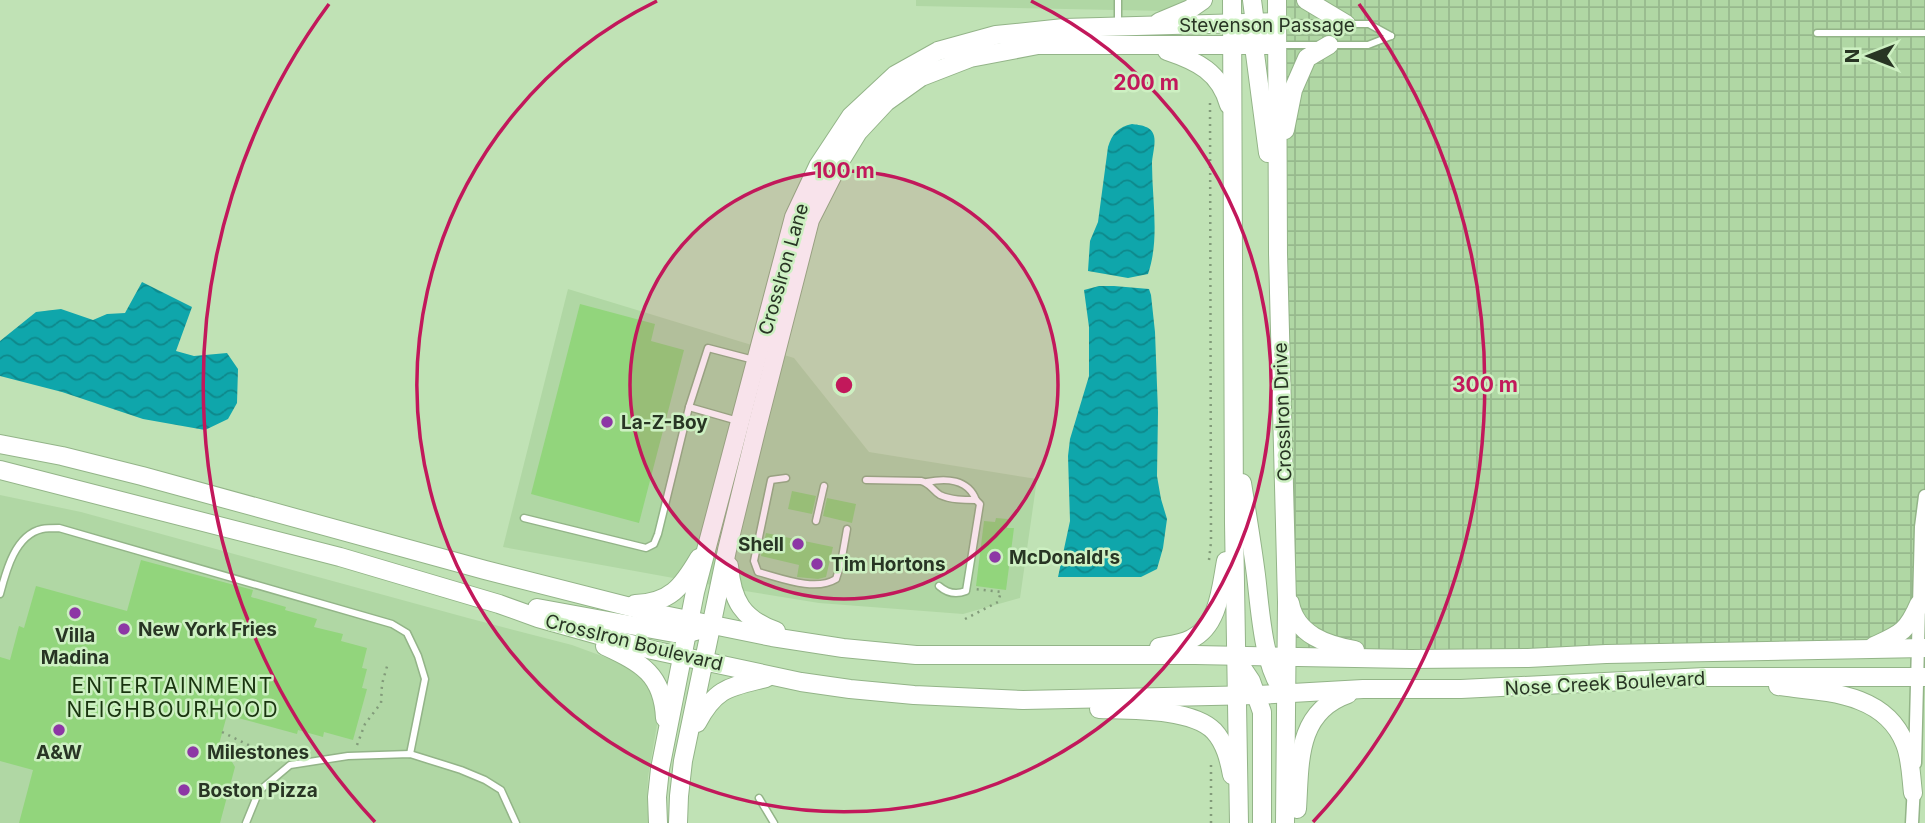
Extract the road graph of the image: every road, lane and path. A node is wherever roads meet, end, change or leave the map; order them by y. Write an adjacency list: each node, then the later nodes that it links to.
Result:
1 (1118, 0): 12 (lane)
2 (1203, 0): 11 (street)
3 (1232, 0): 8 (street)
4 (1252, 0): 9 (street)
5 (1277, 0): 7 (street, CrossIron Drive)
6 (1306, 0): 10 (street)
7 (1277, 22): 9 (street, Stevenson Passage); 10 (lane, Stevenson Passage); 20 (street, CrossIron Drive)
8 (1232, 23): 9 (street, Stevenson Passage); 11 (street, Stevenson Passage); 18 (street); 19 (street)
9 (1255, 23): 20 (street)
10 (1346, 24): 21 (lane, Stevenson Passage)
11 (1150, 26): 12 (street, Stevenson Passage)
12 (1118, 27): 15 (street, Stevenson Passage); 16 (lane)
13 (1817, 33): 14 (lane)
14 (1925, 33)
15 (1064, 37): 16 (street, Stevenson Passage); 26 (street, CrossIron Lane)
16 (1118, 45): 17 (street, Stevenson Passage)
17 (1150, 45): 18 (street, Stevenson Passage); 23 (street)
18 (1232, 45): 19 (street, Stevenson Passage); 23 (street)
19 (1254, 46): 20 (street, Stevenson Passage); 25 (street)
20 (1277, 46): 21 (lane, Stevenson Passage); 24 (street, CrossIron Drive)
21 (1329, 46): 24 (street)
22 (1210, 98): 44 (path)
23 (1232, 112): 27 (street)
24 (1277, 167): 25 (street, CrossIron Drive)
25 (1278, 233): 45 (street, CrossIron Drive)
26 (765, 362): 28 (lane); 29 (street, CrossIron Lane)
27 (1233, 400): 36 (street); 62 (street)
28 (689, 407): 29 (lane); 39 (lane)
29 (749, 424): 42 (street, CrossIron Lane); 43 (street, CrossIron Lane)
30 (0, 444): 50 (street, CrossIron Boulevard)
31 (0, 470): 49 (street, CrossIron Boulevard)
32 (786, 478): 41 (lane)
33 (866, 480): 34 (lane)
34 (927, 482): 38 (lane); 38 (lane)
35 (824, 486): 40 (lane)
36 (1234, 486): 59 (street); 61 (street)
37 (1925, 496): 51 (street)
38 (976, 500): 47 (lane)
39 (524, 518)
40 (816, 521)
41 (847, 529)
42 (709, 540): 50 (street); 55 (street, CrossIron Lane)
43 (727, 550): 54 (street, CrossIron Lane); 56 (street)
44 (1209, 558)
45 (1287, 584): 62 (street, CrossIron Drive); 63 (street)
46 (939, 586): 47 (lane)
47 (967, 587): 52 (path)
48 (0, 594): 79 (lane)
49 (499, 604): 53 (street, CrossIron Boulevard); 55 (street)
50 (615, 604): 55 (street, CrossIron Boulevard)
51 (1919, 604): 57 (street); 58 (street)
52 (965, 618)
53 (560, 624): 60 (street, CrossIron Boulevard); 76 (street)
54 (711, 626): 55 (street); 56 (street, CrossIron Boulevard); 64 (street, CrossIron Lane)
55 (689, 627): 60 (street, CrossIron Lane)
56 (806, 642): 59 (street, CrossIron Boulevard)
57 (1922, 648): 58 (street, Nose Creek Boulevard); 68 (street)
58 (1867, 649): 63 (street, Nose Creek Boulevard)
59 (1133, 656): 61 (street, CrossIron Boulevard)
60 (683, 657): 64 (street, CrossIron Boulevard); 76 (street, CrossIron Lane)
61 (1235, 657): 62 (street, CrossIron Boulevard); 72 (street); 73 (street)
62 (1277, 657): 63 (street, Nose Creek Boulevard); 70 (street)
63 (1411, 659)
64 (705, 662): 66 (street, CrossIron Boulevard); 77 (street, CrossIron Lane)
65 (388, 663): 78 (path)
66 (773, 676): 71 (street, CrossIron Boulevard); 77 (street)
67 (1705, 677): 68 (street, Nose Creek Boulevard); 69 (street, Nose Creek Boulevard); 81 (street)
68 (1921, 677): 81 (street)
69 (1363, 689): 70 (street, Nose Creek Boulevard); 92 (street)
70 (1286, 694): 72 (street, CrossIron Boulevard); 91 (street)
71 (914, 695): 73 (street, CrossIron Boulevard); 74 (street)
72 (1258, 695): 73 (street, CrossIron Boulevard); 90 (street)
73 (1236, 696): 83 (street)
74 (1213, 730): 83 (street); 89 (path)
75 (222, 732): 80 (path)
76 (666, 739): 86 (street)
77 (687, 741): 87 (street, CrossIron Lane)
78 (357, 745)
79 (410, 754): 80 (lane); 85 (lane)
80 (290, 765): 84 (lane)
81 (1913, 793): 93 (street)
82 (759, 798): 88 (lane)
83 (1239, 819)
84 (246, 823)
85 (516, 823)
86 (659, 823)
87 (678, 823)
88 (774, 823)
89 (1211, 823)
90 (1262, 823)
91 (1285, 823)
92 (1296, 823)
93 (1912, 823)

